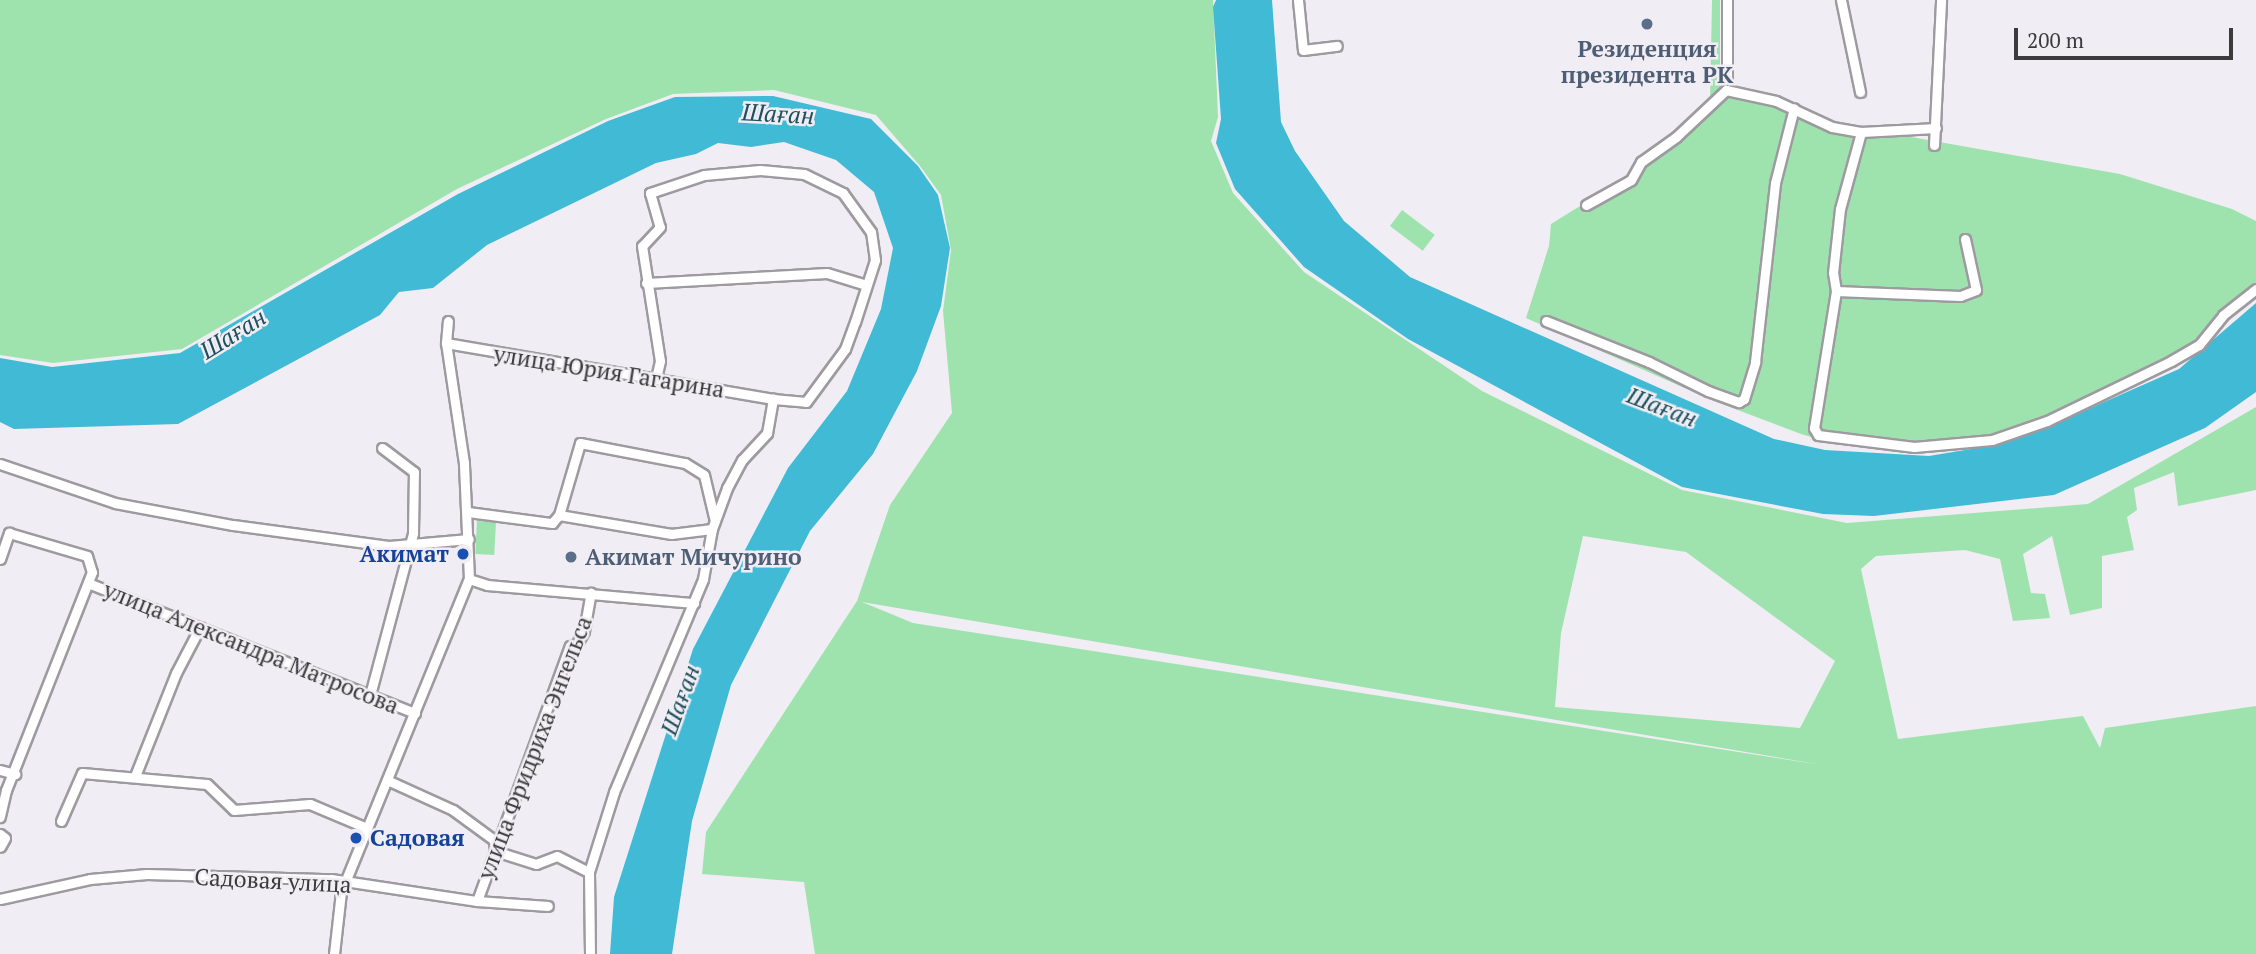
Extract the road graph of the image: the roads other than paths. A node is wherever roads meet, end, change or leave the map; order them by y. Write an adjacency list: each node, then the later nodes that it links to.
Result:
1 (1298, 0): 5 (street)
2 (1727, 0): 6 (street)
3 (1841, 0): 7 (street)
4 (1941, 0): 9 (street)
5 (1337, 46)
6 (1727, 77)
7 (1860, 92)
8 (1794, 108): 10 (street); 12 (street); 19 (street)
9 (1936, 128): 10 (street); 11 (street)
10 (1861, 132): 17 (street)
11 (1934, 145)
12 (1586, 205)
13 (1965, 239): 17 (street)
14 (646, 283): 15 (street); 15 (street); 21 (street)
15 (864, 284): 22 (street, улица Юрия Гагарина)
16 (2256, 289): 17 (street)
17 (1836, 292)
18 (448, 321): 20 (street)
19 (1545, 321)
20 (446, 343): 21 (street, улица Юрия Гагарина); 25 (street)
21 (656, 379): 22 (street, улица Юрия Гагарина)
22 (773, 398): 27 (street)
23 (382, 449): 29 (street)
24 (0, 464): 29 (street)
25 (468, 512): 26 (street); 28 (street)
26 (559, 516): 27 (street); 27 (street)
27 (714, 525): 34 (street)
28 (469, 539): 29 (street); 31 (street)
29 (408, 544): 36 (street)
30 (0, 559): 32 (street)
31 (469, 579): 33 (street); 37 (street)
32 (88, 583): 35 (street, улица Александра Матросова); 39 (street)
33 (591, 593): 34 (street); 47 (street, улица Фридриха Энгельса)
34 (694, 603): 48 (street)
35 (200, 627): 36 (street, улица Александра Матросова); 40 (street)
36 (370, 695): 37 (street, улица Александра Матросова)
37 (415, 713): 41 (street)
38 (0, 770): 39 (street)
39 (15, 774): 42 (street)
40 (135, 776): 43 (street); 44 (street)
41 (387, 780): 44 (street); 47 (street)
42 (0, 817)
43 (61, 821)
44 (367, 828): 49 (street)
45 (0, 834): 46 (street)
46 (0, 846)
47 (495, 851): 48 (street); 51 (street, улица Фридриха Энгельса)
48 (589, 872): 54 (street)
49 (345, 882): 50 (street, Садовая улица); 51 (street, Садовая улица); 53 (street)
50 (0, 899)
51 (477, 901): 52 (street, Садовая улица)
52 (548, 906)
53 (334, 954)
54 (590, 954)

